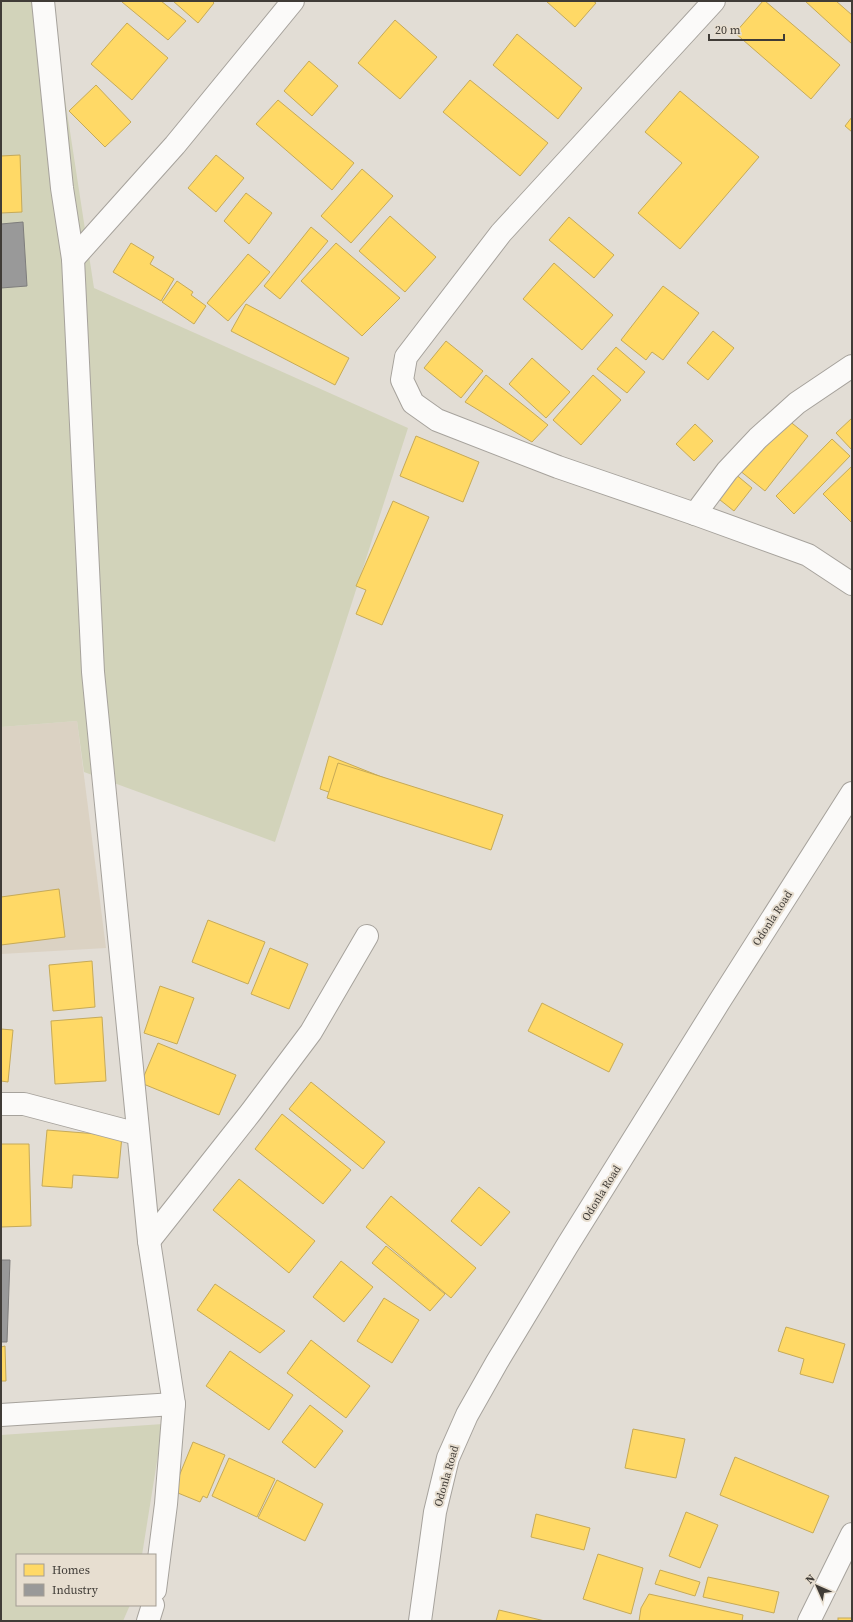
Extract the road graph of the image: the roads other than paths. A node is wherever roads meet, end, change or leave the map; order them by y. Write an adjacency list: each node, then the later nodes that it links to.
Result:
1 (43, 1): 4 (street)
2 (293, 1): 4 (street)
3 (714, 1): 6 (street)
4 (73, 260): 11 (street)
5 (852, 366): 6 (street)
6 (695, 514): 7 (street)
7 (852, 584)
8 (852, 793): 19 (street, Odonla Road)
9 (367, 936): 12 (street)
10 (1, 1104): 11 (street)
11 (138, 1134): 12 (street)
12 (149, 1241): 13 (street)
13 (174, 1404): 14 (street); 16 (street)
14 (1, 1415)
15 (852, 1534): 20 (street)
16 (156, 1582)
17 (153, 1606): 18 (street)
18 (148, 1621)
19 (420, 1621)
20 (809, 1621)

